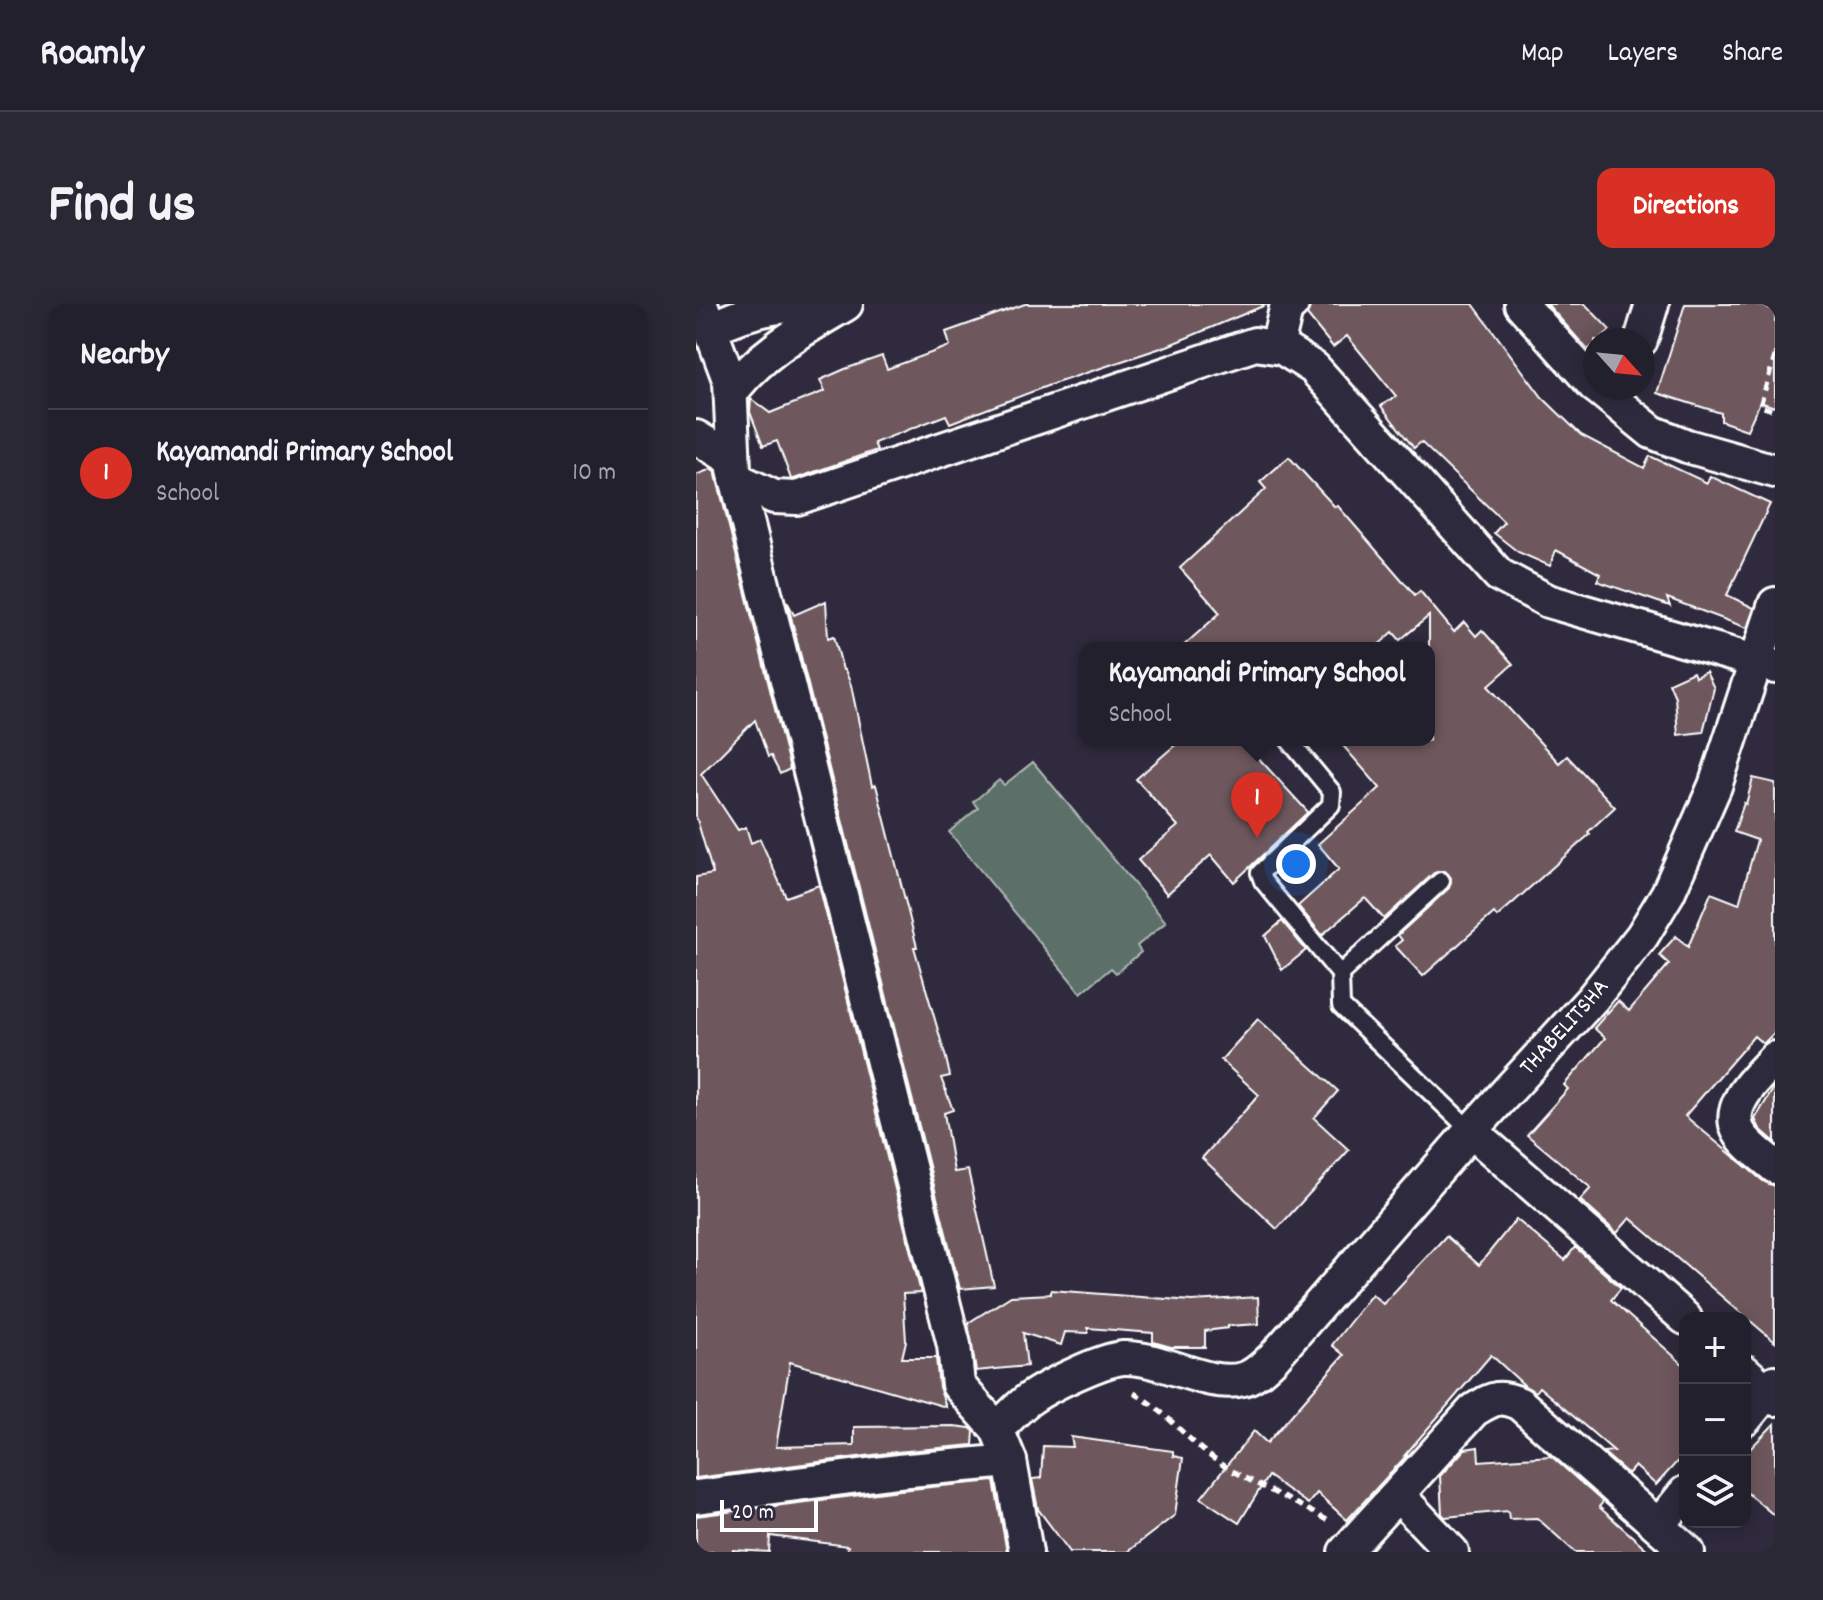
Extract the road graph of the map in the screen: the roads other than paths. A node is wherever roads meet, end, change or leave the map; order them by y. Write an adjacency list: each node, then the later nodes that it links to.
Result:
1 (835, 304): 6 (street)
2 (846, 304): 10 (street)
3 (1292, 304): 8 (street)
4 (1521, 304): 9 (street)
5 (1652, 304): 7 (street)
6 (706, 317): 10 (street)
7 (1645, 328)
8 (1277, 347): 13 (street); 16 (street)
9 (1583, 365)
10 (731, 393): 13 (street)
11 (1618, 400): 14 (street)
12 (696, 437): 13 (street)
13 (734, 469): 26 (street)
14 (1775, 471)
15 (1775, 604): 16 (street, THABELITSHA)
16 (1766, 664): 21 (street, THABELITSHA)
17 (1294, 746): 19 (lane)
18 (1441, 881): 19 (lane)
19 (1340, 974): 21 (lane)
20 (1775, 1058): 22 (street)
21 (1471, 1131): 23 (street); 26 (street, THABELITSHA)
22 (1775, 1167)
23 (1679, 1313)
24 (1765, 1386): 25 (street)
25 (1751, 1409)
26 (997, 1429): 27 (street)
27 (1010, 1461): 29 (street); 33 (street)
28 (1399, 1496): 31 (street); 32 (street); 34 (street)
29 (696, 1497)
30 (1679, 1500): 31 (street)
31 (1659, 1525): 35 (street)
32 (1351, 1545)
33 (1026, 1552)
34 (1452, 1552)
35 (1688, 1552)

